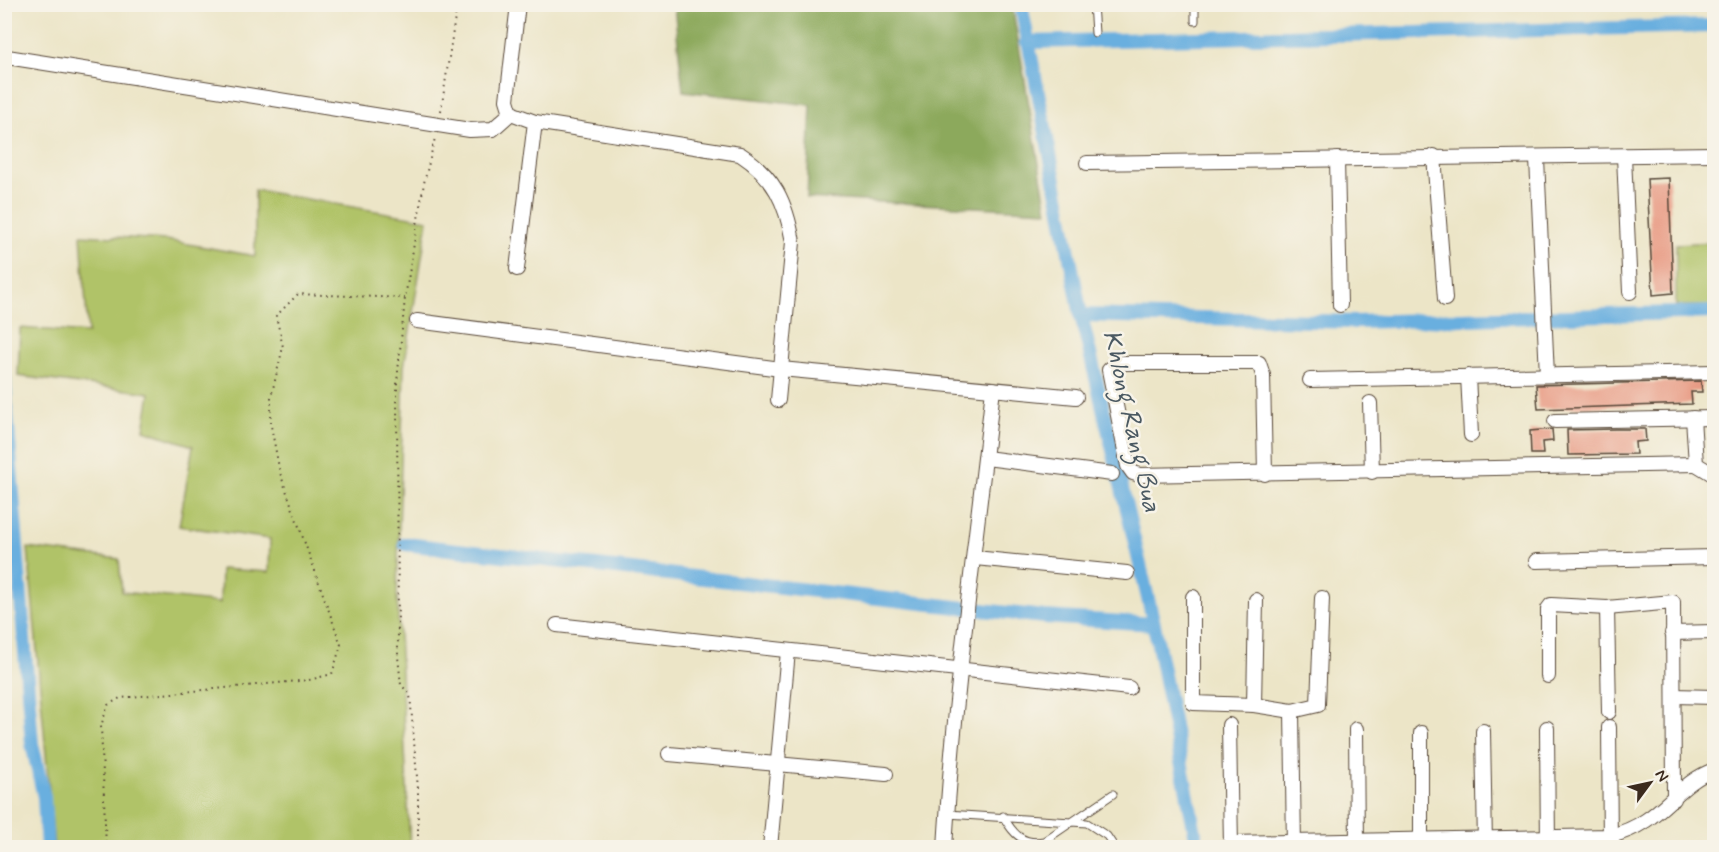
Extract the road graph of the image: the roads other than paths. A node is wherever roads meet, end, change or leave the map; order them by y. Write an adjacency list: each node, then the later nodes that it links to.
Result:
1 (518, 4): 7 (street)
2 (1093, 4): 5 (lane)
3 (1195, 4): 4 (lane)
4 (1195, 21)
5 (1095, 33)
6 (7, 57): 7 (street)
7 (511, 113): 8 (street)
8 (535, 122): 15 (street); 20 (street)
9 (1714, 154): 11 (street)
10 (1434, 156): 12 (street); 13 (street); 17 (street)
11 (1624, 156): 13 (street); 16 (street)
12 (1337, 159): 14 (street); 18 (street)
13 (1537, 159): 22 (street)
14 (1087, 163)
15 (518, 269)
16 (1629, 292)
17 (1445, 299)
18 (1340, 305)
19 (417, 321): 20 (street)
20 (781, 369): 25 (street); 27 (street)
21 (1714, 372): 22 (street)
22 (1547, 375): 23 (street)
23 (1468, 376): 24 (street); 32 (street)
24 (1310, 380)
25 (993, 389): 26 (street); 33 (street)
26 (1076, 397)
27 (778, 400)
28 (1370, 403): 35 (street)
29 (1693, 418): 30 (street); 31 (street); 34 (street)
30 (1714, 418)
31 (1555, 421)
32 (1471, 435)
33 (986, 458): 36 (street); 40 (street)
34 (1696, 464): 35 (street); 38 (street)
35 (1372, 472): 37 (street)
36 (1112, 474)
37 (1265, 474): 37 (street)
38 (1714, 475)
39 (1714, 557): 41 (street)
40 (975, 558): 42 (street); 51 (street)
41 (1536, 561)
42 (1127, 573)
43 (1193, 597): 56 (street)
44 (1322, 598): 57 (street)
45 (1256, 600): 56 (street)
46 (1607, 608): 49 (street); 52 (street); 58 (street)
47 (557, 625): 50 (street)
48 (1714, 632): 49 (street)
49 (1672, 633): 54 (street)
50 (788, 651): 51 (street); 66 (street)
51 (962, 672): 53 (street); 71 (street)
52 (1548, 676)
53 (1129, 688)
54 (1674, 696): 55 (street); 70 (street)
55 (1714, 697)
56 (1254, 705): 57 (street)
57 (1292, 711): 80 (street)
58 (1609, 712)
59 (1228, 725): 79 (street)
60 (1609, 727): 75 (street)
61 (1547, 728): 74 (street)
62 (1356, 729): 77 (street)
63 (1484, 732): 76 (street)
64 (1421, 733): 78 (street)
65 (669, 754): 66 (street)
66 (778, 763): 68 (street); 82 (street)
67 (1714, 770): 70 (street)
68 (886, 774)
69 (1113, 794): 73 (lane)
70 (1674, 799): 75 (street)
71 (947, 814): 72 (lane); 83 (street)
72 (1003, 816): 73 (lane); 73 (lane)
73 (1073, 822): 81 (lane)
74 (1548, 842): 75 (street); 76 (street)
75 (1610, 842)
76 (1484, 843): 78 (street)
77 (1357, 844): 78 (street); 80 (street)
78 (1421, 844)
79 (1231, 845): 80 (street)
80 (1294, 845)
81 (1112, 846)
82 (770, 848)
83 (945, 848)

